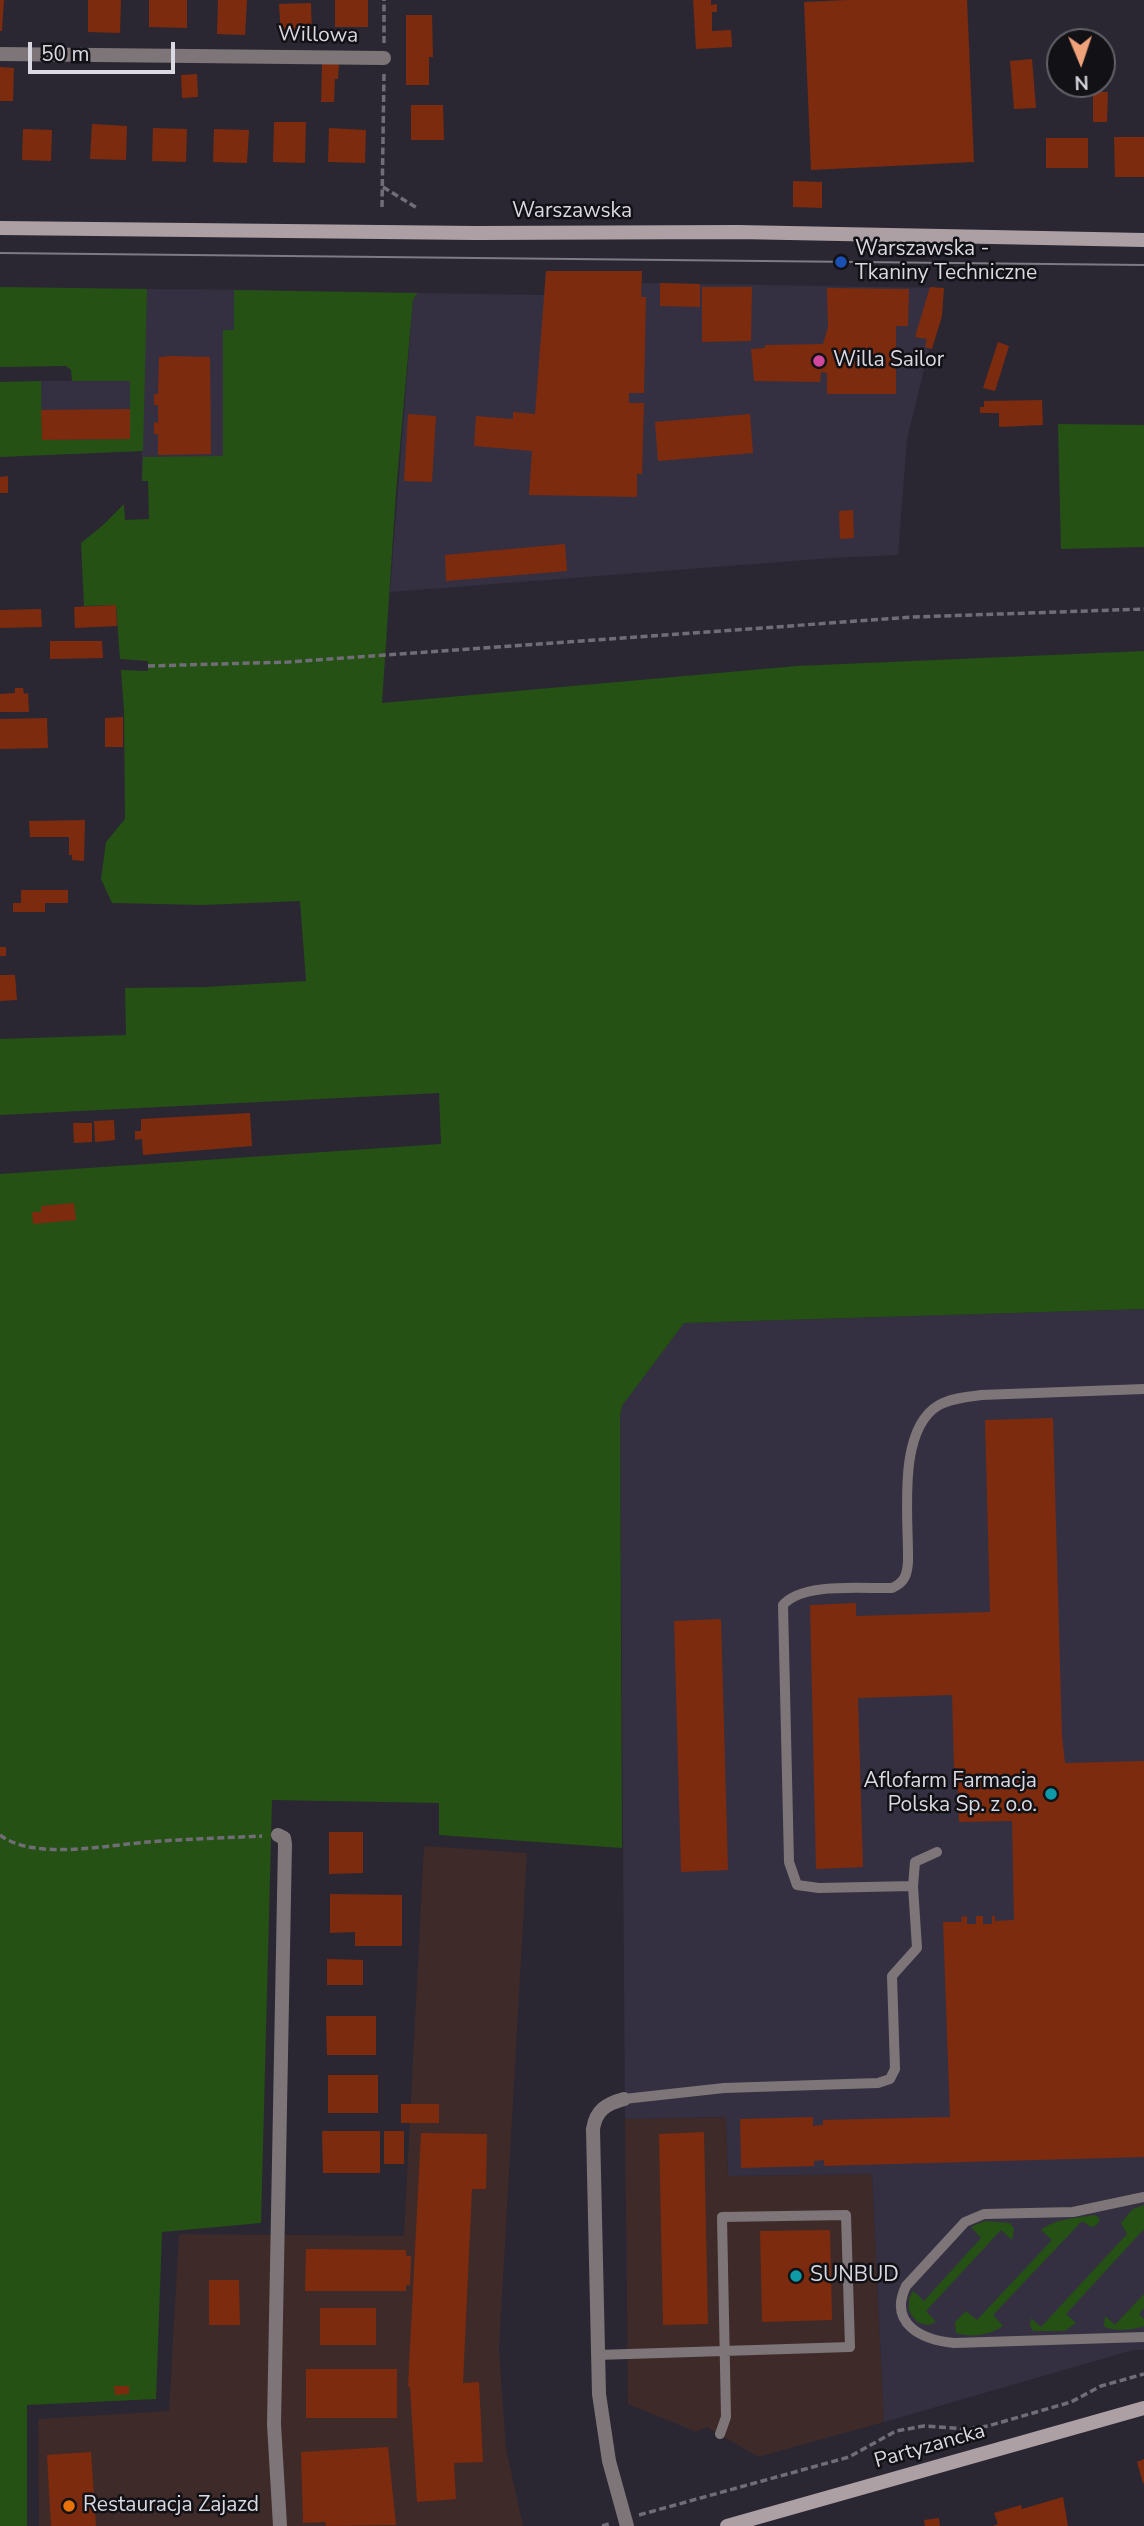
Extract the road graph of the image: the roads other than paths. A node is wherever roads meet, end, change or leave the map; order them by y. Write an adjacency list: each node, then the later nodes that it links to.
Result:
1 (0, 54): 2 (street, Willowa)
2 (384, 58)
3 (0, 228): 4 (main road, Warszawska)
4 (1144, 240)
5 (1144, 1389): 8 (lane)
6 (278, 1835): 17 (street)
7 (937, 1852): 8 (lane)
8 (913, 1886): 9 (lane)
9 (624, 2099): 13 (street)
10 (1144, 2197): 11 (lane)
11 (1144, 2337)
12 (724, 2351): 12 (lane); 13 (lane); 15 (lane)
13 (597, 2355): 16 (street)
14 (1144, 2408): 18 (main road, Partyzancka)
15 (720, 2434)
16 (626, 2523)
17 (281, 2526)
18 (727, 2526)

